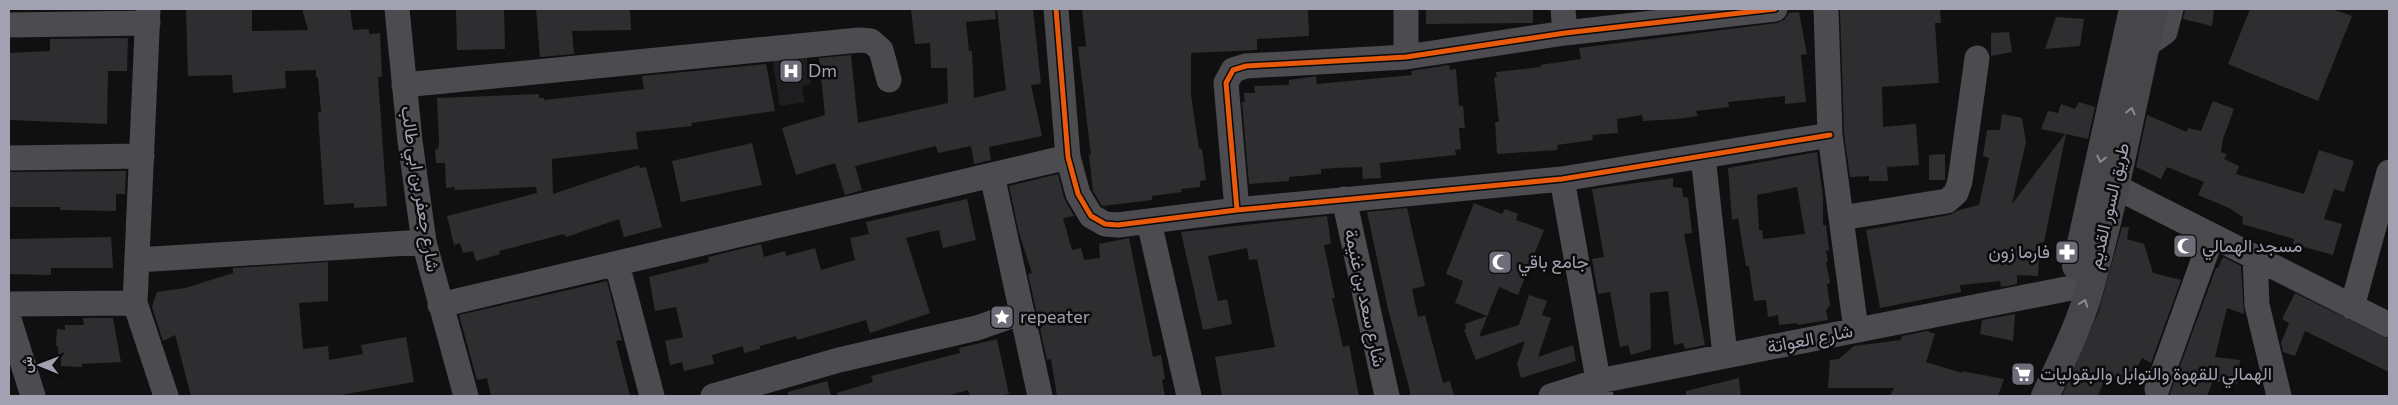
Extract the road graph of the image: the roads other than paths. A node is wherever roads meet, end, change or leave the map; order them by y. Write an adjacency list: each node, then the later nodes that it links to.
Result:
1 (397, 9): 18 (street, شارع جعفر بن ابي طالب)
2 (1056, 9): 22 (street)
3 (1406, 9): 15 (street)
4 (1563, 9): 13 (street)
5 (1775, 9): 10 (street)
6 (1826, 9): 19 (street)
7 (2133, 9): 37 (main road, طريق السور القديم, one-way to 37)
8 (2154, 9): 14 (main road, طريق السور القديم)
9 (2171, 9): 14 (street)
10 (1716, 13): 13 (street)
11 (148, 16): 12 (street); 20 (street)
12 (9, 25)
13 (1565, 34): 15 (street)
14 (2145, 46): 27 (main road, طريق السور القديم, one-way to 14)
15 (1406, 57): 29 (street)
16 (1977, 58): 30 (street)
17 (889, 80): 18 (street)
18 (404, 85): 33 (street, شارع جعفر بن ابي طالب)
19 (1830, 135): 21 (street); 30 (street)
20 (142, 156): 23 (street); 35 (street)
21 (1703, 156): 26 (street); 46 (street)
22 (1068, 157): 25 (street); 31 (street)
23 (9, 158)
24 (2389, 172): 41 (street)
25 (992, 175): 36 (street); 42 (street)
26 (1562, 179): 28 (street); 47 (street)
27 (2114, 186): 32 (street); 59 (main road, طريق السور القديم, one-way to 27)
28 (1344, 199): 29 (street); 56 (street, شارع سعد بن غنيمة)
29 (1237, 210): 31 (street)
30 (1841, 218): 45 (street)
31 (1149, 222): 55 (street)
32 (2212, 236): 34 (street); 48 (street)
33 (424, 242): 35 (street); 40 (street, شارع جعفر بن ابي طالب)
34 (2255, 257): 41 (street); 60 (street)
35 (137, 260): 38 (street)
36 (617, 264): 40 (street); 52 (street)
37 (2071, 288): 45 (street, شارع العواتة); 58 (main road, طريق السور القديم)
38 (135, 303): 39 (street); 50 (street)
39 (9, 304)
40 (440, 305): 51 (street, شارع جعفر بن ابي طالب)
41 (2352, 307): 44 (street)
42 (1022, 312): 53 (street); 54 (street)
43 (9, 319): 49 (street)
44 (2389, 325)
45 (1856, 330): 46 (street, شارع العواتة)
46 (1725, 355): 47 (street, شارع العواتة)
47 (1600, 389): 57 (street, شارع العواتة)
48 (2157, 389)
49 (33, 396)
50 (166, 396)
51 (466, 396)
52 (652, 396)
53 (713, 396)
54 (1040, 396)
55 (1189, 396)
56 (1387, 396)
57 (1551, 396)
58 (2030, 396)
59 (2045, 396)
60 (2279, 396)

